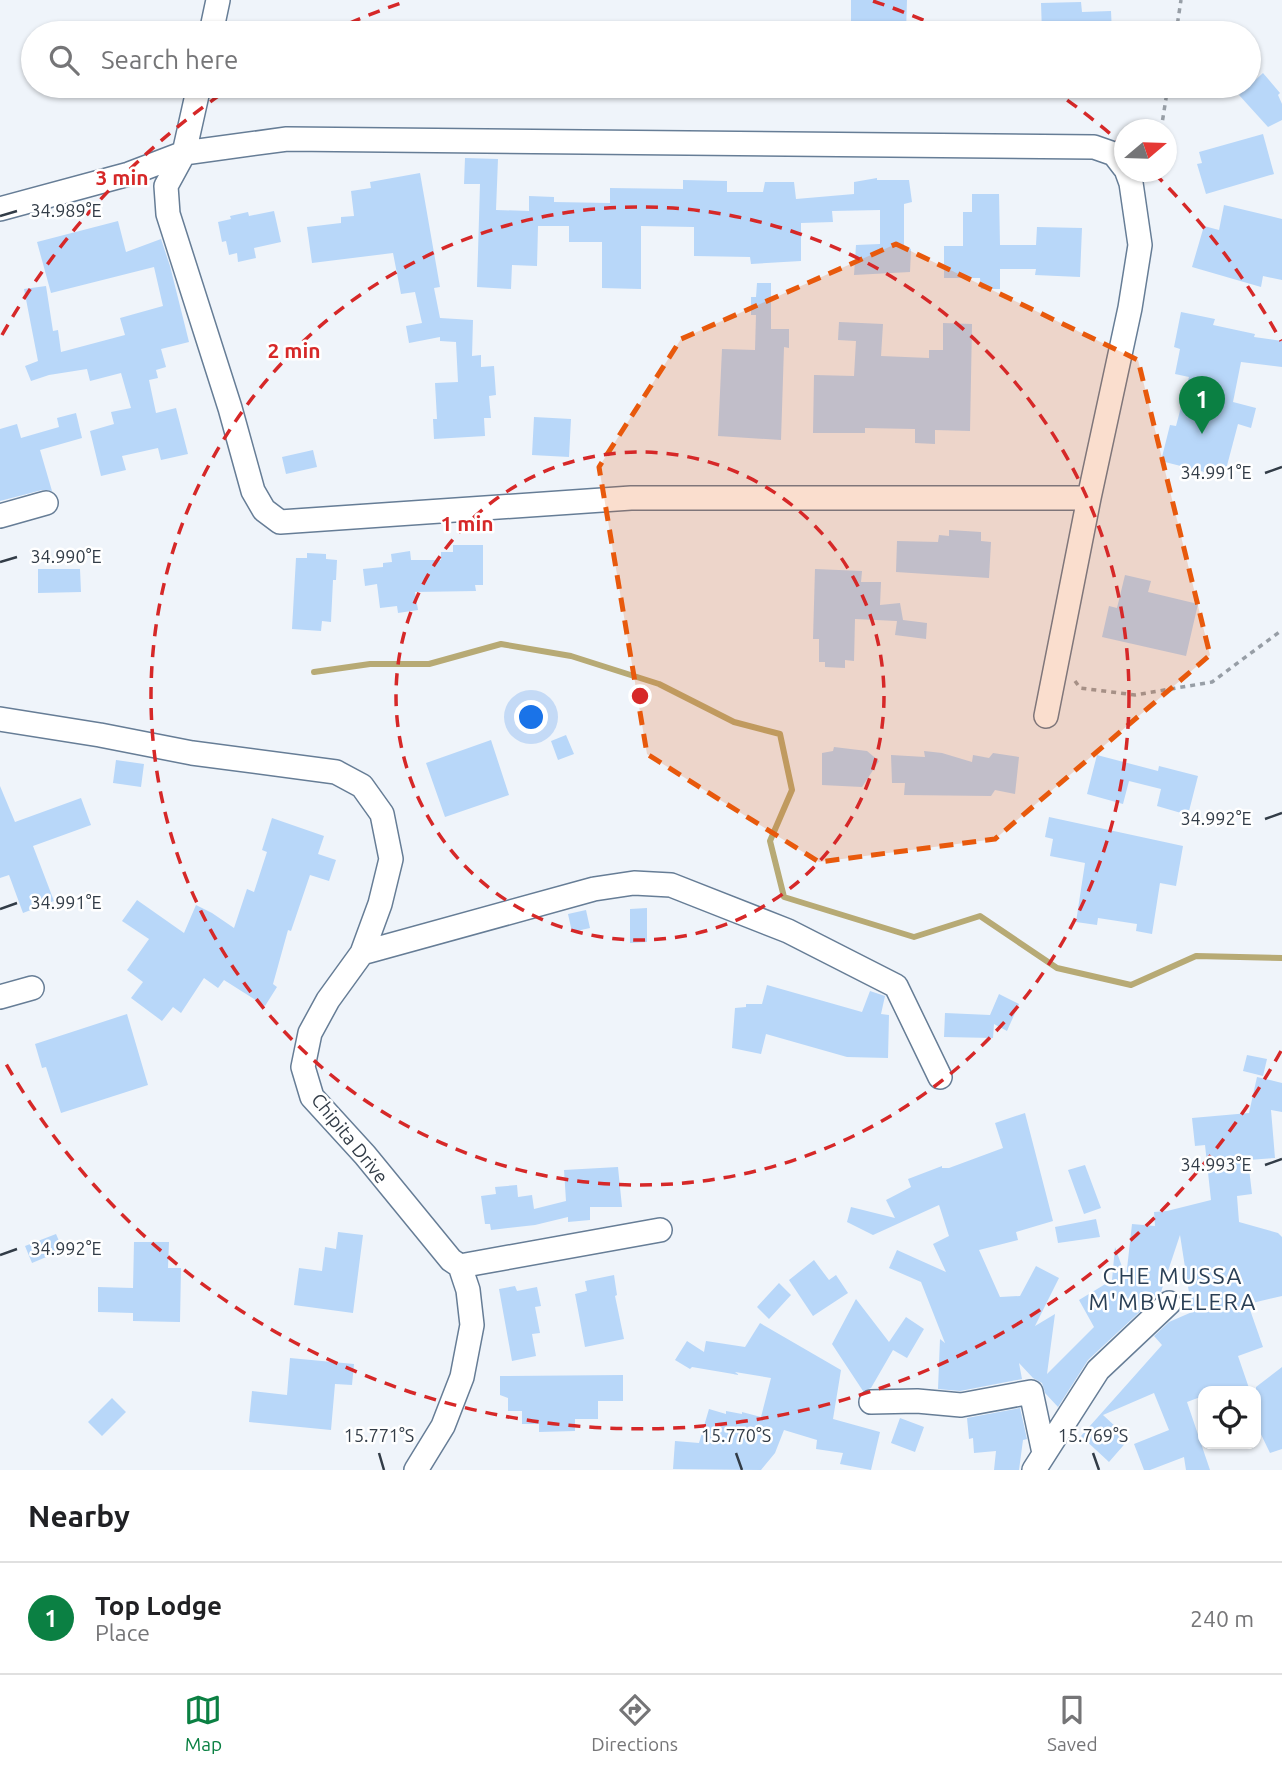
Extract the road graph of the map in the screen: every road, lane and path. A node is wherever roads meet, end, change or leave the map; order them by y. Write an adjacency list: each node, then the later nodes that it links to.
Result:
1 (218, 0): 3 (street)
2 (1181, 0): 4 (path)
3 (214, 21)
4 (1178, 21)
5 (196, 98): 8 (street)
6 (1166, 98): 7 (path)
7 (1163, 119)
8 (184, 153): 9 (street); 11 (street); 12 (street)
9 (1114, 154)
10 (1130, 182): 12 (street)
11 (0, 209)
12 (1089, 498): 16 (street)
13 (46, 503): 14 (street)
14 (0, 516)
15 (1282, 630): 16 (path)
16 (1058, 657): 17 (street)
17 (1046, 716)
18 (0, 719): 19 (street, Chipita Drive)
19 (362, 953): 22 (street); 24 (street, Chipita Drive)
20 (32, 988): 21 (street)
21 (0, 997)
22 (940, 1077)
23 (660, 1230): 24 (street)
24 (460, 1266): 28 (street, Chipita Drive)
25 (1169, 1303): 27 (street)
26 (871, 1402): 27 (street)
27 (1039, 1462)
28 (416, 1470)

